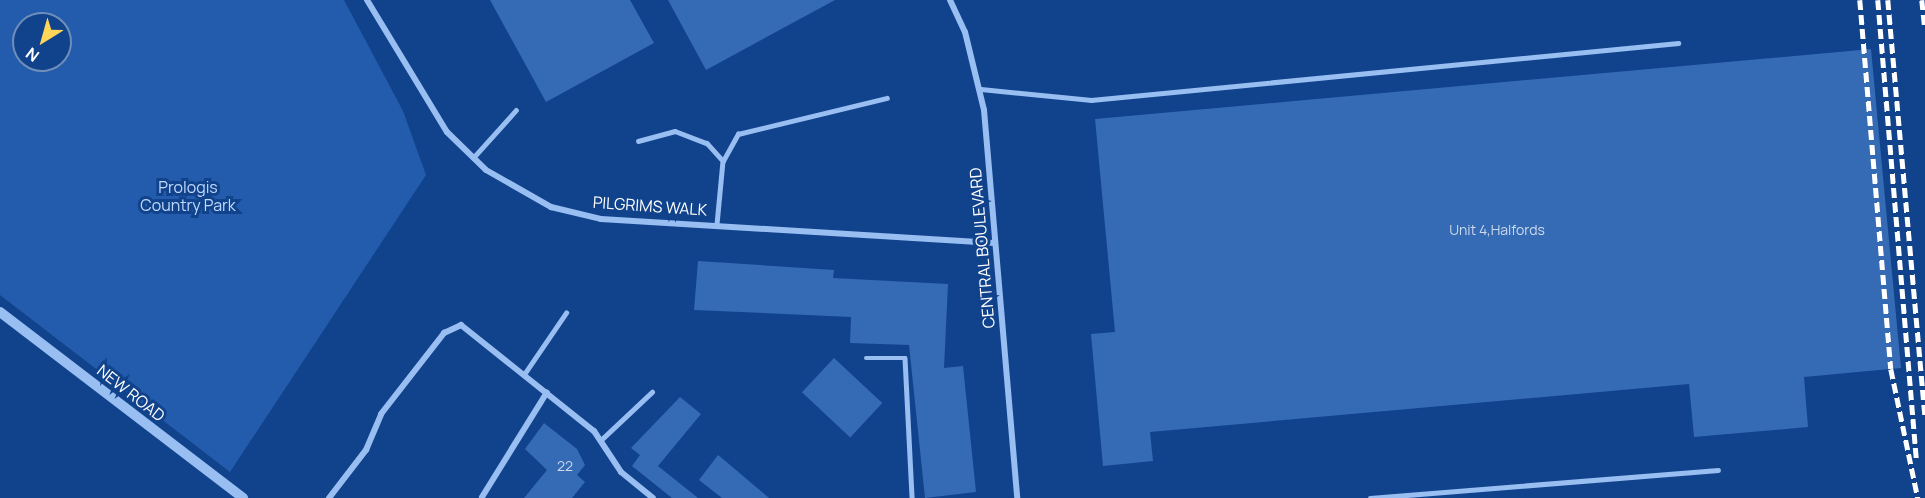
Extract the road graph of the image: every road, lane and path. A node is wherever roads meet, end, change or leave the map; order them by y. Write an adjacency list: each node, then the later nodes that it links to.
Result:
1 (368, 0): 8 (street, PILGRIMS WALK)
2 (950, 0): 4 (street, CENTRAL BOULEVARD)
3 (1678, 43): 4 (lane)
4 (981, 90): 11 (street, CENTRAL BOULEVARD)
5 (887, 98): 9 (lane)
6 (516, 111): 8 (lane)
7 (638, 141): 9 (lane)
8 (473, 158): 10 (street, PILGRIMS WALK)
9 (723, 161): 10 (lane)
10 (717, 224): 11 (street, PILGRIMS WALK)
11 (994, 243): 25 (street, CENTRAL BOULEVARD)
12 (0, 312): 21 (street, NEW ROAD)
13 (566, 313): 15 (lane)
14 (867, 358): 24 (lane)
15 (525, 373): 16 (street); 22 (street)
16 (547, 392): 18 (street); 20 (street)
17 (652, 392): 18 (lane)
18 (601, 440): 23 (street)
19 (1718, 470): 26 (lane)
20 (482, 497)
21 (243, 498)
22 (329, 498)
23 (653, 498)
24 (912, 498)
25 (1017, 498)
26 (1370, 498)

